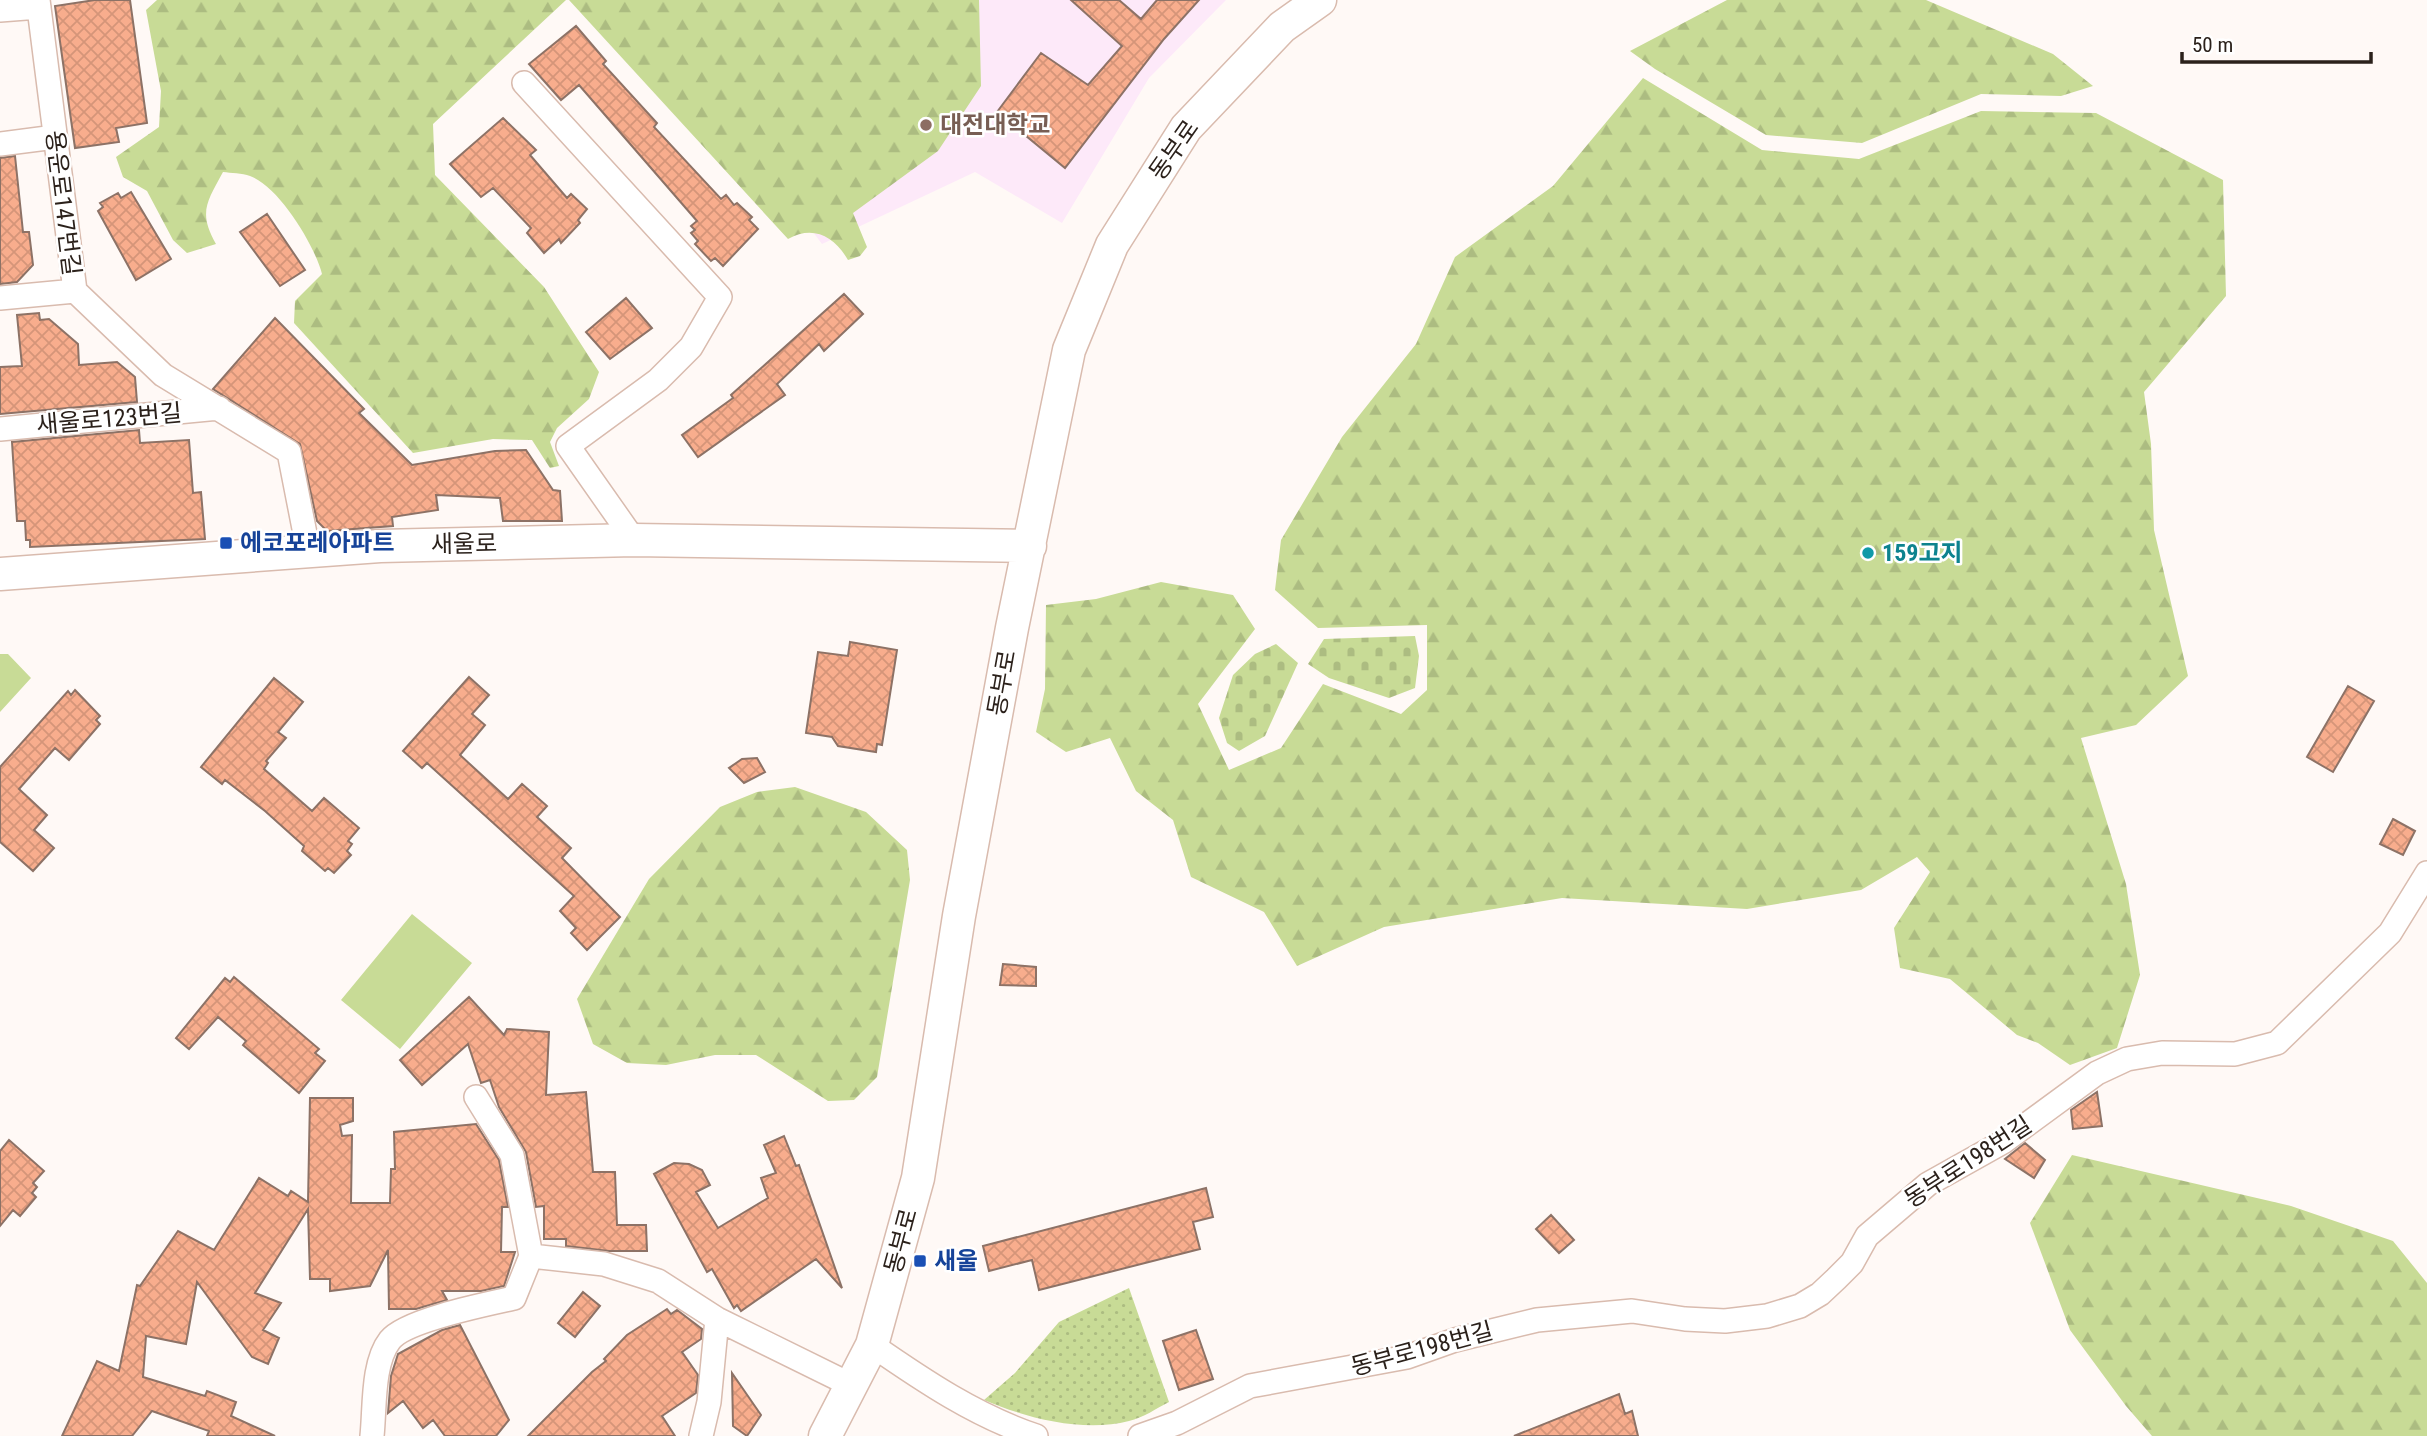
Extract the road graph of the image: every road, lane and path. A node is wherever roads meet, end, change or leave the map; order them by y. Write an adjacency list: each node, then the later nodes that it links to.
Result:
1 (1320, 0): 12 (main road, 동부로)
2 (38, 3): 3 (street); 5 (street, 용운로147번길)
3 (0, 10)
4 (524, 83): 11 (street)
5 (55, 137): 6 (street); 7 (street, 용운로147번길)
6 (0, 144)
7 (75, 291): 8 (street); 9 (street, 용운로147번길)
8 (0, 298)
9 (219, 408): 10 (street, 새울로123번길); 13 (street, 용운로147번길)
10 (0, 429)
11 (634, 540): 12 (main road, 새울로); 13 (main road, 새울로)
12 (1030, 546): 19 (main road, 동부로)
13 (308, 550): 14 (main road, 새울로)
14 (0, 574)
15 (2427, 873): 25 (street, 동부로198번길)
16 (476, 1097): 17 (street)
17 (531, 1256): 18 (street); 21 (street)
18 (717, 1319): 20 (street); 22 (street)
19 (872, 1345): 20 (main road, 동부로); 24 (street)
20 (851, 1385): 23 (main road, 동부로)
21 (372, 1436)
22 (701, 1436)
23 (825, 1436)
24 (1036, 1436)
25 (1140, 1436)

